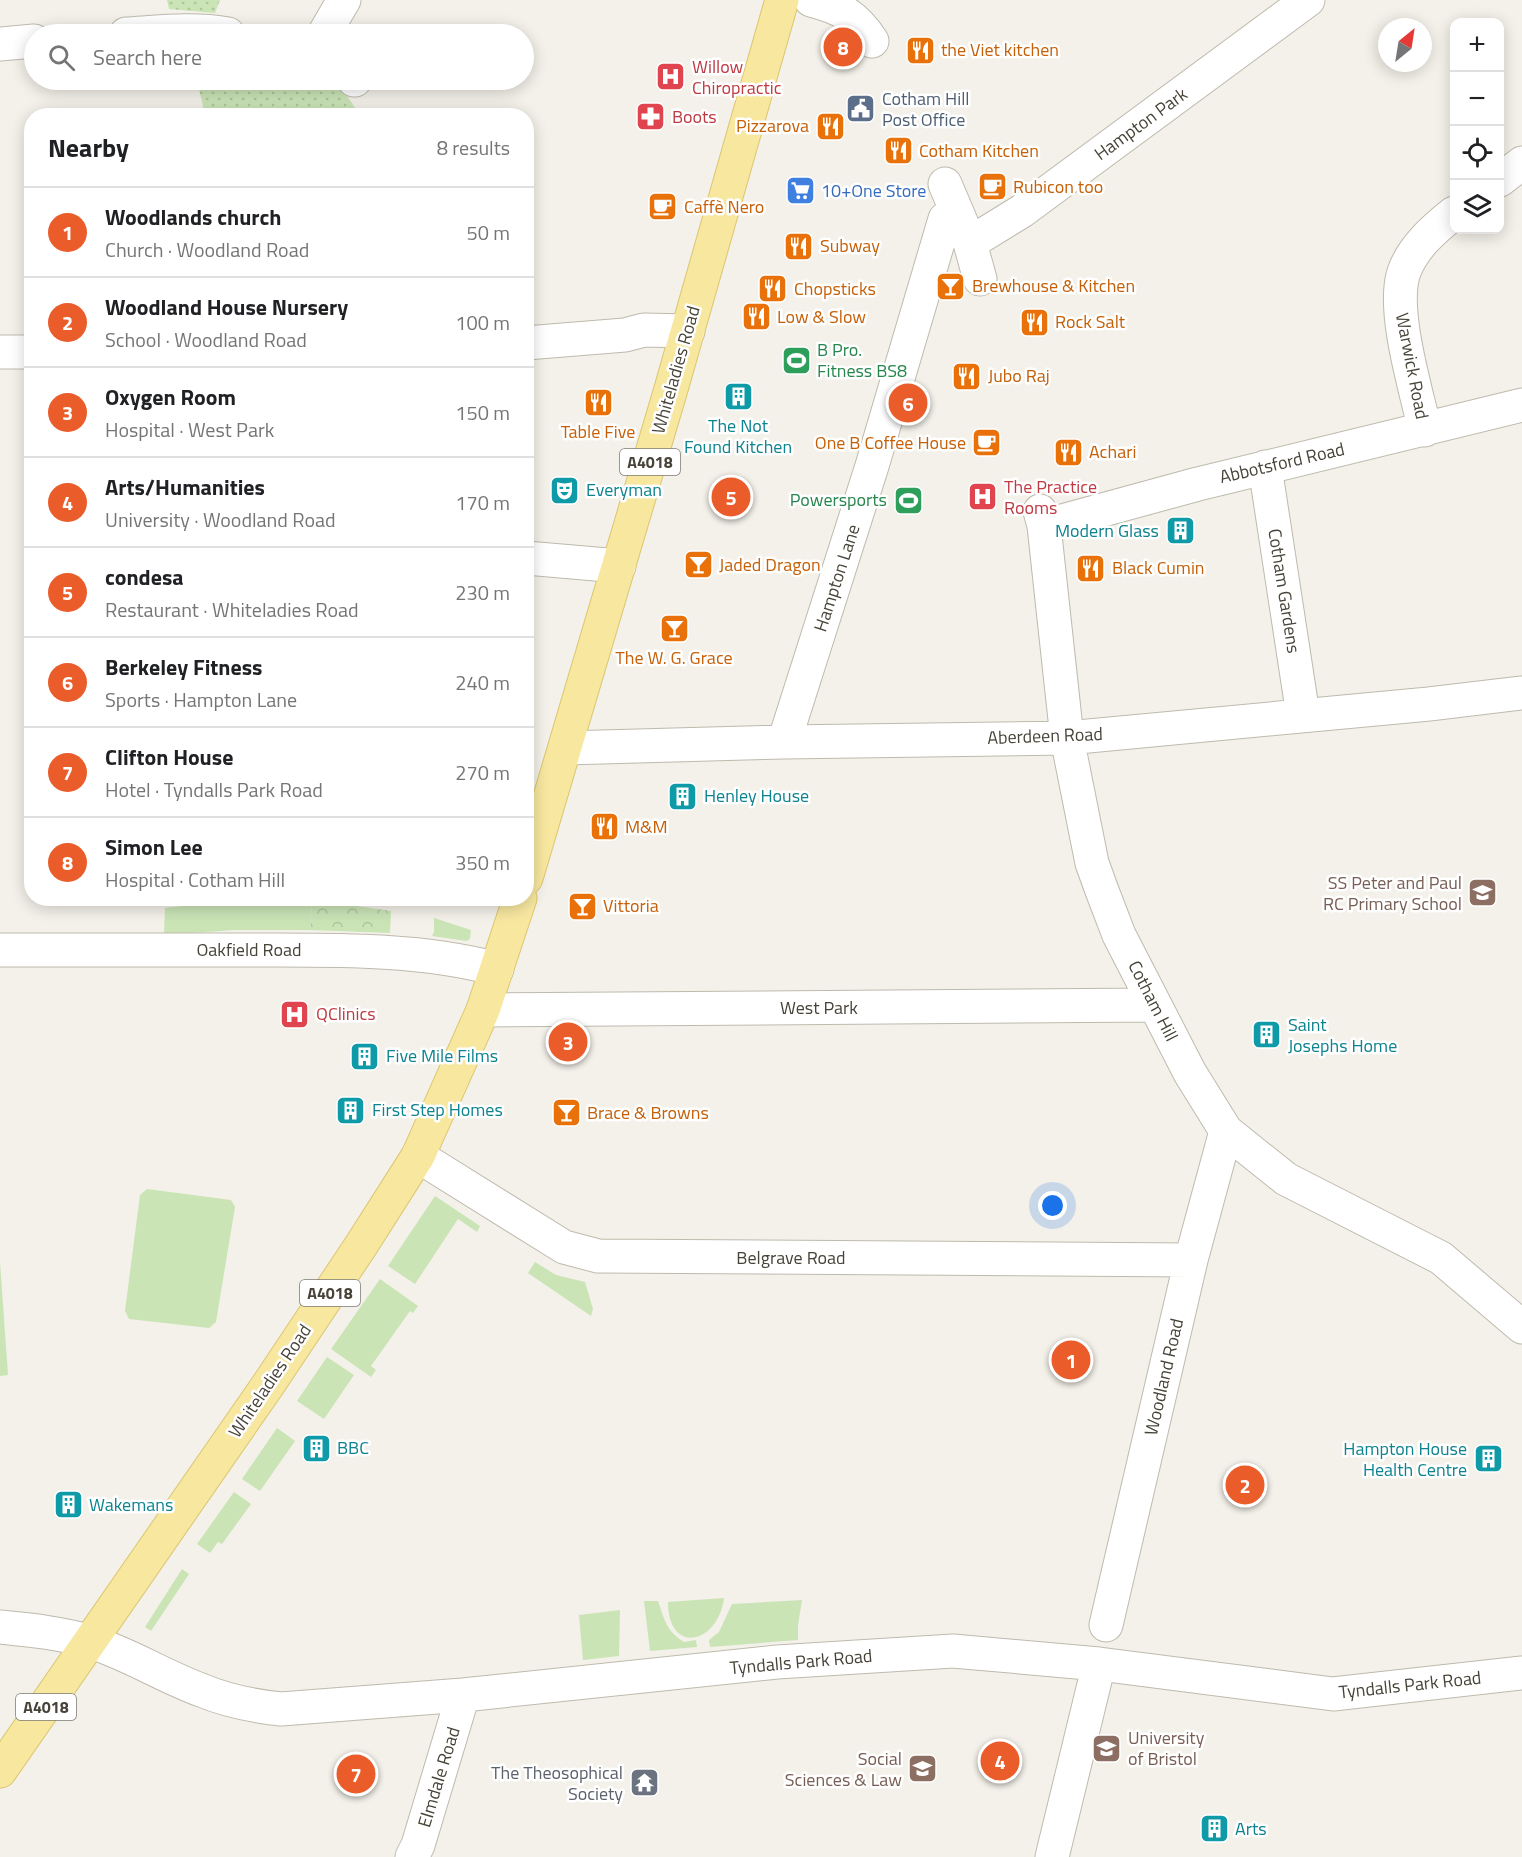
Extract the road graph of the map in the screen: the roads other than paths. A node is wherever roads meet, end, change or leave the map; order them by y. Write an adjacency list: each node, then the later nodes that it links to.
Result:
1 (344, 0): 5 (street)
2 (782, 0): 15 (main road, Whiteladies Road / A4018)
3 (811, 0): 6 (street)
4 (1308, 0): 12 (street, Hampton Park)
5 (330, 24)
6 (872, 41)
7 (24, 42): 8 (street)
8 (0, 44)
9 (1522, 163): 10 (street)
10 (1504, 177)
11 (1450, 217): 19 (street, Warwick Road)
12 (970, 243): 13 (street); 27 (street, Hampton Lane)
13 (980, 279)
14 (534, 342): 15 (street)
15 (684, 344): 23 (main road, Whiteladies Road / A4018)
16 (0, 352): 17 (street)
17 (24, 352)
18 (1522, 405): 19 (street, Abbotsford Road)
19 (1425, 430): 20 (street, Abbotsford Road)
20 (1265, 467): 21 (street, Abbotsford Road); 25 (street, Cotham Gardens)
21 (1042, 518): 26 (street, Cotham Hill)
22 (534, 559): 23 (street)
23 (619, 566): 28 (main road, Whiteladies Road / A4018)
24 (1522, 693): 25 (street, Aberdeen Road)
25 (1304, 715): 26 (street, Aberdeen Road)
26 (1067, 738): 27 (street, Aberdeen Road); 33 (street, Cotham Hill)
27 (784, 742): 28 (street, Aberdeen Road)
28 (565, 748): 29 (main road, Whiteladies Road / A4018)
29 (534, 851)
30 (517, 906): 32 (main road, Whiteladies Road / A4018)
31 (0, 950): 32 (street, Oakfield Road)
32 (497, 969): 34 (main road, Whiteladies Road / A4018)
33 (1155, 1005): 34 (street, West Park); 35 (street, Cotham Hill)
34 (483, 1010): 36 (main road, Whiteladies Road / A4018)
35 (1226, 1131): 37 (street, Woodland Road); 38 (street, Cotham Hill)
36 (418, 1156): 37 (street, Belgrave Road); 41 (main road, Whiteladies Road / A4018)
37 (1191, 1260): 39 (street, Woodland Road)
38 (1522, 1327)
39 (1106, 1625)
40 (0, 1627): 41 (street, Tyndalls Park Road)
41 (91, 1642): 44 (street, Tyndalls Park Road); 45 (main road, Whiteladies Road / A4018)
42 (1099, 1664): 43 (street, Tyndalls Park Road); 44 (street, Tyndalls Park Road); 47 (street)
43 (1522, 1673)
44 (463, 1695): 46 (street, Elmdale Road)
45 (0, 1771)
46 (412, 1857)
47 (1052, 1857)

